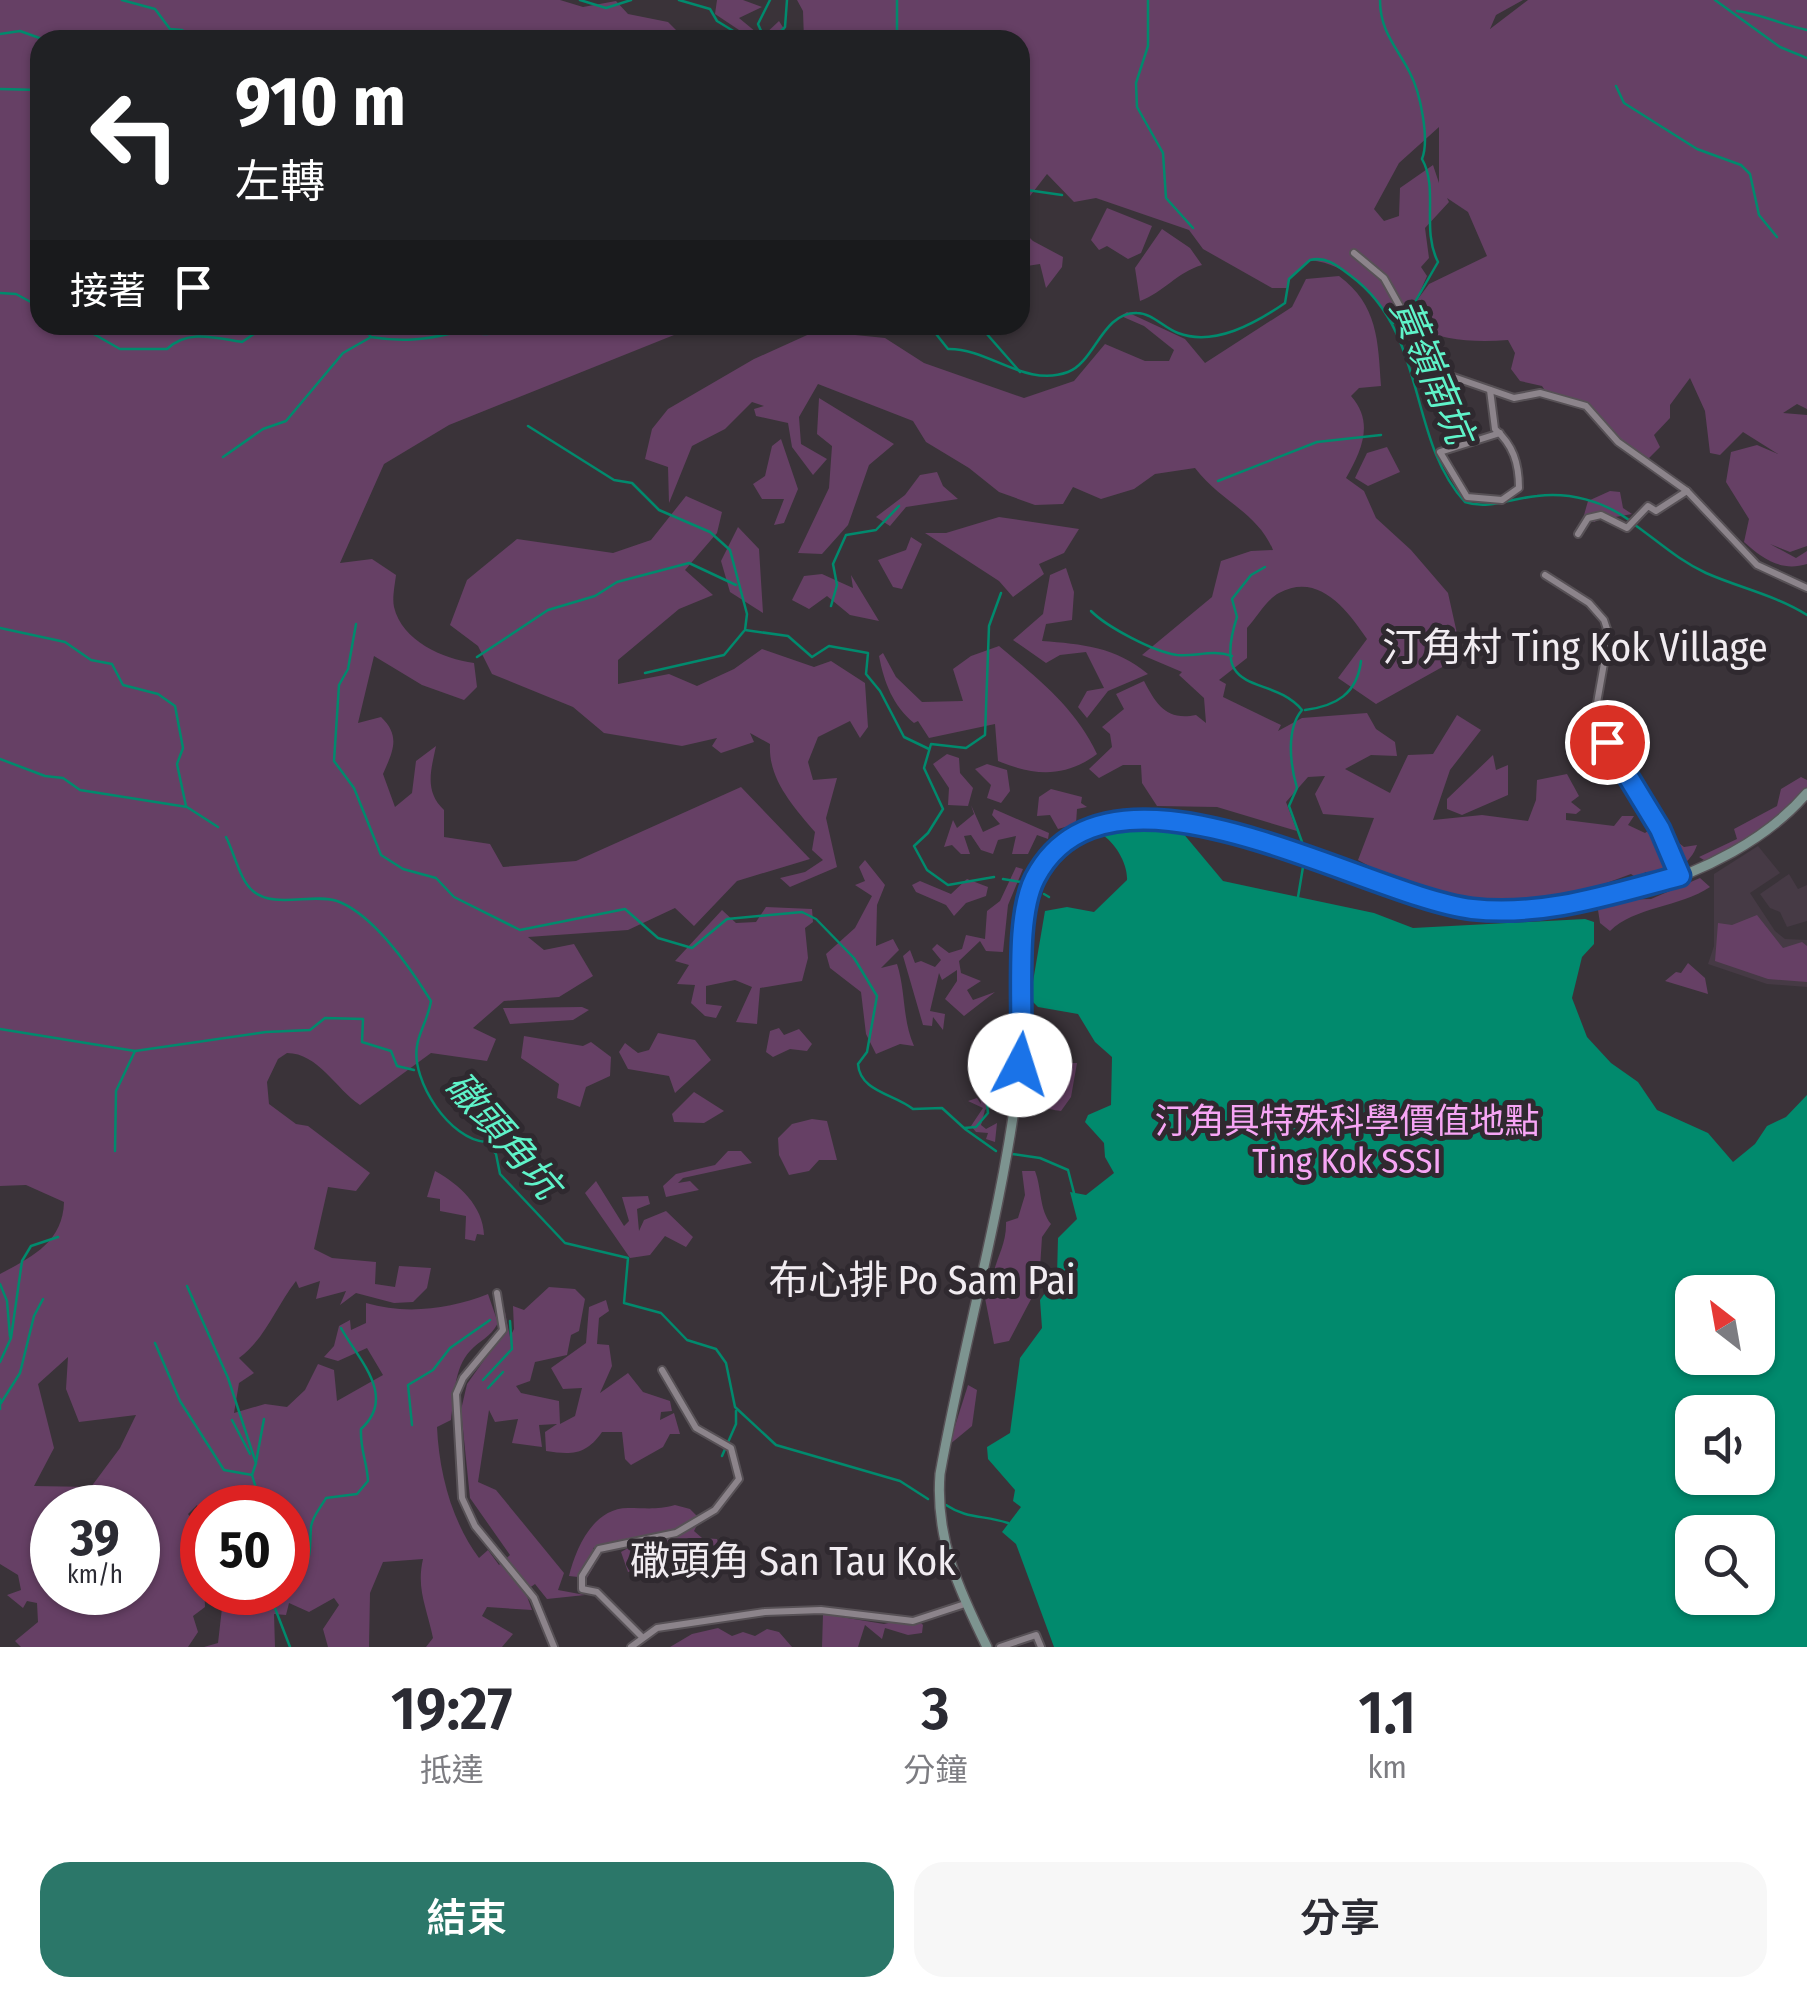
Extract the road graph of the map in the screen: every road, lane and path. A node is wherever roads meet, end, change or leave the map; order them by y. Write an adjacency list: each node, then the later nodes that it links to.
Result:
1 (1354, 253): 2 (street)
2 (1490, 390): 3 (street); 4 (street)
3 (1500, 434): 3 (street)
4 (1688, 491): 5 (street); 7 (street)
5 (1578, 534)
6 (1544, 575): 9 (street)
7 (1807, 588)
8 (1807, 793): 9 (main road)
9 (1680, 876): 10 (main road)
10 (1020, 1065): 11 (street); 12 (street); 15 (main road)
11 (980, 1070)
12 (1031, 1071)
13 (498, 1292): 17 (street)
14 (662, 1370): 16 (street)
15 (966, 1604): 16 (street); 19 (main road)
16 (641, 1636): 18 (street)
17 (554, 1647)
18 (631, 1647)
19 (987, 1647)
20 (1000, 1647): 21 (street)
21 (1041, 1647)

